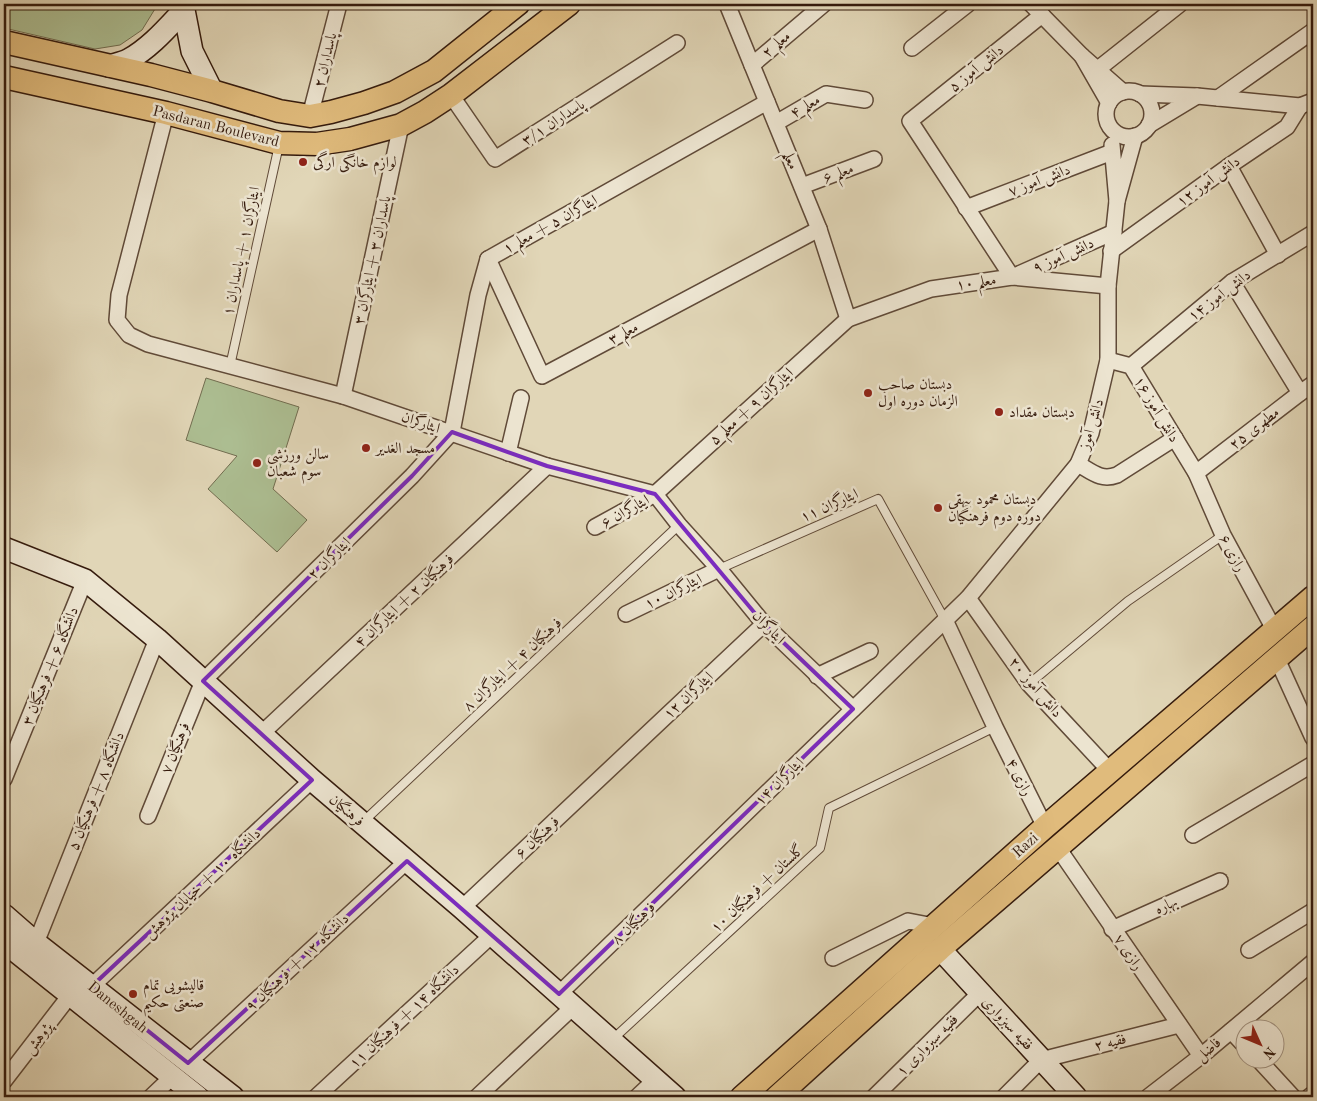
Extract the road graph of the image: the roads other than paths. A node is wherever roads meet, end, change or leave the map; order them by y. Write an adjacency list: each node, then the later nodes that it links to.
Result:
1 (339, 4): 30 (street, پاسداران ۲)
2 (518, 4): 30 (main road, Pasdaran Boulevard)
3 (569, 4): 22 (main road, Pasdaran Boulevard)
4 (727, 4): 15 (street, معلم)
5 (824, 4): 15 (street, معلم ۲)
6 (968, 4): 13 (street)
7 (1180, 4): 17 (street)
8 (184, 7): 16 (street); 19 (street)
9 (1037, 9): 14 (street); 42 (street, دانش آموز ۵)
10 (1313, 31): 24 (street)
11 (4, 42): 16 (main road, Pasdaran Boulevard)
12 (677, 43): 22 (street, پاسداران ۳/۱)
13 (912, 48)
14 (1082, 56): 17 (street); 27 (street)
15 (752, 65): 26 (street, معلم)
16 (109, 66): 19 (main road, Pasdaran Boulevard)
17 (1098, 69): 20 (street)
18 (4, 77): 29 (main road, Pasdaran Boulevard)
19 (212, 91): 30 (main road, Pasdaran Boulevard)
20 (1123, 92): 21 (street); 27 (street)
21 (1140, 94): 23 (street); 33 (street)
22 (451, 95): 32 (main road, Pasdaran Boulevard)
23 (1196, 96): 24 (street); 33 (street)
24 (1218, 98): 28 (street)
25 (865, 100): 31 (street, معلم ۴)
26 (767, 102): 31 (street, معلم); 48 (street, ایثاگران ۵ + معلم ۱)
27 (1109, 103): 34 (street)
28 (1306, 104): 39 (street, دانش آموز ۱۲)
29 (166, 113): 36 (main road, Pasdaran Boulevard); 54 (street, ایثارگران)
30 (310, 116)
31 (776, 123): 40 (street, معلم)
32 (401, 125): 36 (main road, Pasdaran Boulevard); 58 (street, پاسداران ۳ + ایثارگران ۳)
33 (1149, 125): 35 (street)
34 (1111, 128): 35 (street); 37 (street)
35 (1136, 136): 41 (street)
36 (279, 143): 54 (lane, ایثارگران ۱ + پاسداران ۱)
37 (1112, 152): 41 (street); 42 (street, دانش آموز ۷)
38 (874, 159): 40 (street, معلم ۶)
39 (1229, 166): 46 (street, دانش آموز ۱۲); 47 (street)
40 (802, 186): 43 (street, معلم)
41 (1117, 201): 44 (street, دانش آموز)
42 (966, 208): 49 (street)
43 (819, 229): 48 (street, معلم ۳); 52 (street, معلم)
44 (1114, 232): 46 (street, دانش آموز); 49 (street, دانش آموز ۹)
45 (1313, 233): 47 (street, دانش آموز ۱۴)
46 (1111, 251): 51 (street, دانش آموز)
47 (1278, 254): 50 (street, دانش آموز ۱۴)
48 (488, 258): 60 (street, ایثاگران ۵ + معلم ۱)
49 (1012, 277): 51 (street, معلم ۱۰); 52 (street, معلم ۱۰)
50 (1232, 282): 55 (street, دانش آموز ۱۴); 57 (street)
51 (1108, 286): 53 (street, دانش آموز)
52 (848, 319): 66 (street, ایثارگران ۹ + معلم ۵)
53 (1108, 360): 55 (street, دانش آموز ۱۶); 63 (street, دانش آموز)
54 (230, 366): 58 (street, ایثارگران)
55 (1131, 366): 61 (street, دانش آموز ۱۶)
56 (1313, 384): 57 (street, مطهری ۲۵)
57 (1300, 393): 65 (street, مطهری ۲۵)
58 (343, 396): 60 (street, ایثارگران)
59 (521, 398): 62 (street)
60 (452, 432): 62 (street, ایثارگران); 84 (street, ایثارگران ۲)
61 (1175, 438): 63 (street); 65 (street, دانش آموز ۱۶)
62 (508, 453): 64 (street, ایثارگران)
63 (1078, 464): 74 (street, دانش آموز)
64 (547, 466): 66 (street, ایثارگران); 91 (street, فرهنگیان ۲ + ایثارگران ۴)
65 (1196, 473): 69 (street, رازی ۶)
66 (655, 494): 67 (street, ایثارگران); 68 (street, ایثارگران ۶)
67 (679, 525): 71 (street, ایثارگران); 98 (lane, فرهنگیان ۴ + ایثارگران ۸)
68 (595, 527)
69 (1223, 535): 79 (street, رازی ۶); 85 (lane)
70 (4, 548): 72 (street, فرهنگیان)
71 (720, 569): 75 (street, ایثارگران ۱۰); 76 (lane, ایثارگران ۱۱); 77 (street, ایثارگران)
72 (85, 580): 80 (street, فرهنگیان); 95 (street, دانشگاه ۶ + فرهنگیان ۳)
73 (1313, 597): 79 (main road, Razi)
74 (968, 598): 76 (street, دانش آموز); 85 (street, دانش آموز ۲۰)
75 (626, 614)
76 (945, 620): 87 (street, دانش آموز); 89 (street, رازی ۴)
77 (764, 624): 83 (street, ایثارگران); 93 (street, ایثارگران ۱۲)
78 (1313, 627): 82 (main road, Razi)
79 (1275, 631): 86 (main road, Razi)
80 (156, 639): 84 (street, فرهنگیان); 112 (street, دانشگاه ۸ + فرهنگیان ۵)
81 (870, 651): 83 (street)
82 (1278, 659): 88 (main road, Razi); 90 (street)
83 (817, 676): 87 (street, ایثارگران)
84 (203, 681): 91 (street, فرهنگیان); 97 (street, فرهنگیان ۷)
85 (1029, 684): 94 (street, دانش آموز ۲۰)
86 (1193, 701): 88 (main road); 94 (main road, Razi)
87 (853, 710): 102 (street, ایثارگران ۱۴)
88 (1208, 719): 101 (main road, Razi)
89 (995, 727): 99 (street, رازی ۴); 124 (lane, گلستان + فرهنگیان ۱۰)
90 (1311, 729)
91 (261, 734): 96 (street, فرهنگیان)
92 (1313, 764): 100 (street)
93 (613, 766): 105 (street, فرهنگیان ۶)
94 (1110, 771): 99 (main road, Razi)
95 (4, 779)
96 (312, 780): 98 (street, فرهنگیان); 117 (street, دانشگاه ۱۰ + خیابان پژوهش)
97 (148, 816)
98 (363, 822): 103 (street, فرهنگیان)
99 (1045, 827): 108 (main road, Razi)
100 (1193, 835)
101 (1058, 848): 109 (street, رازی ۷); 113 (main road, Razi)
102 (706, 852): 120 (street, فرهنگیان ۸)
103 (407, 861): 105 (street, فرهنگیان); 127 (street, دانشگاه ۱۲ + فرهنگیان ۹)
104 (1220, 881): 109 (street, بهاره)
105 (462, 908): 110 (street, فرهنگیان)
106 (1313, 911): 114 (street)
107 (4, 915): 112 (street, Daneshgah)
108 (934, 926): 115 (street); 140 (main road, Razi)
109 (1112, 929): 121 (street, رازی ۷)
110 (492, 936): 120 (street, فرهنگیان); 136 (street, دانشگاه ۱۴ + فرهنگیان ۱۱)
111 (4, 942): 119 (street, Daneshgah)
112 (36, 943): 117 (street, Daneshgah)
113 (940, 949): 118 (street, فقیه سبزواری); 141 (main road, Razi)
114 (1249, 950)
115 (834, 958)
116 (1313, 962): 122 (street, فاضل)
117 (92, 986): 127 (street, Daneshgah)
118 (980, 993): 126 (street, فقیه سبزواری); 142 (street, فقیه سبزواری ۱)
119 (71, 994): 129 (street, Daneshgah); 131 (street, پژوهش)
120 (566, 1000): 124 (street, فرهنگیان); 137 (street, فرهنگیان ۸)
121 (1178, 1025): 125 (street, رازی ۷); 126 (street, فقیه ۲)
122 (1231, 1031): 123 (street); 125 (street, فاضل)
123 (1234, 1034)
124 (612, 1041): 130 (street, فرهنگیان)
125 (1201, 1056): 145 (street, فاضل)
126 (1041, 1060): 143 (street); 144 (street, فقیه سبزواری)
127 (188, 1063): 135 (street, Daneshgah)
128 (1266, 1068): 146 (street)
129 (172, 1077): 133 (street); 134 (street, Daneshgah)
130 (655, 1080): 138 (street); 139 (street, فرهنگیان)
131 (4, 1081)
132 (1313, 1094): 147 (street)
133 (151, 1097)
134 (198, 1097)
135 (233, 1097)
136 (316, 1097)
137 (476, 1097)
138 (637, 1097)
139 (675, 1097)
140 (742, 1097)
141 (776, 1097)
142 (874, 1097)
143 (1004, 1097)
144 (1076, 1097)
145 (1148, 1097)
146 (1293, 1097)
147 (1309, 1097)

